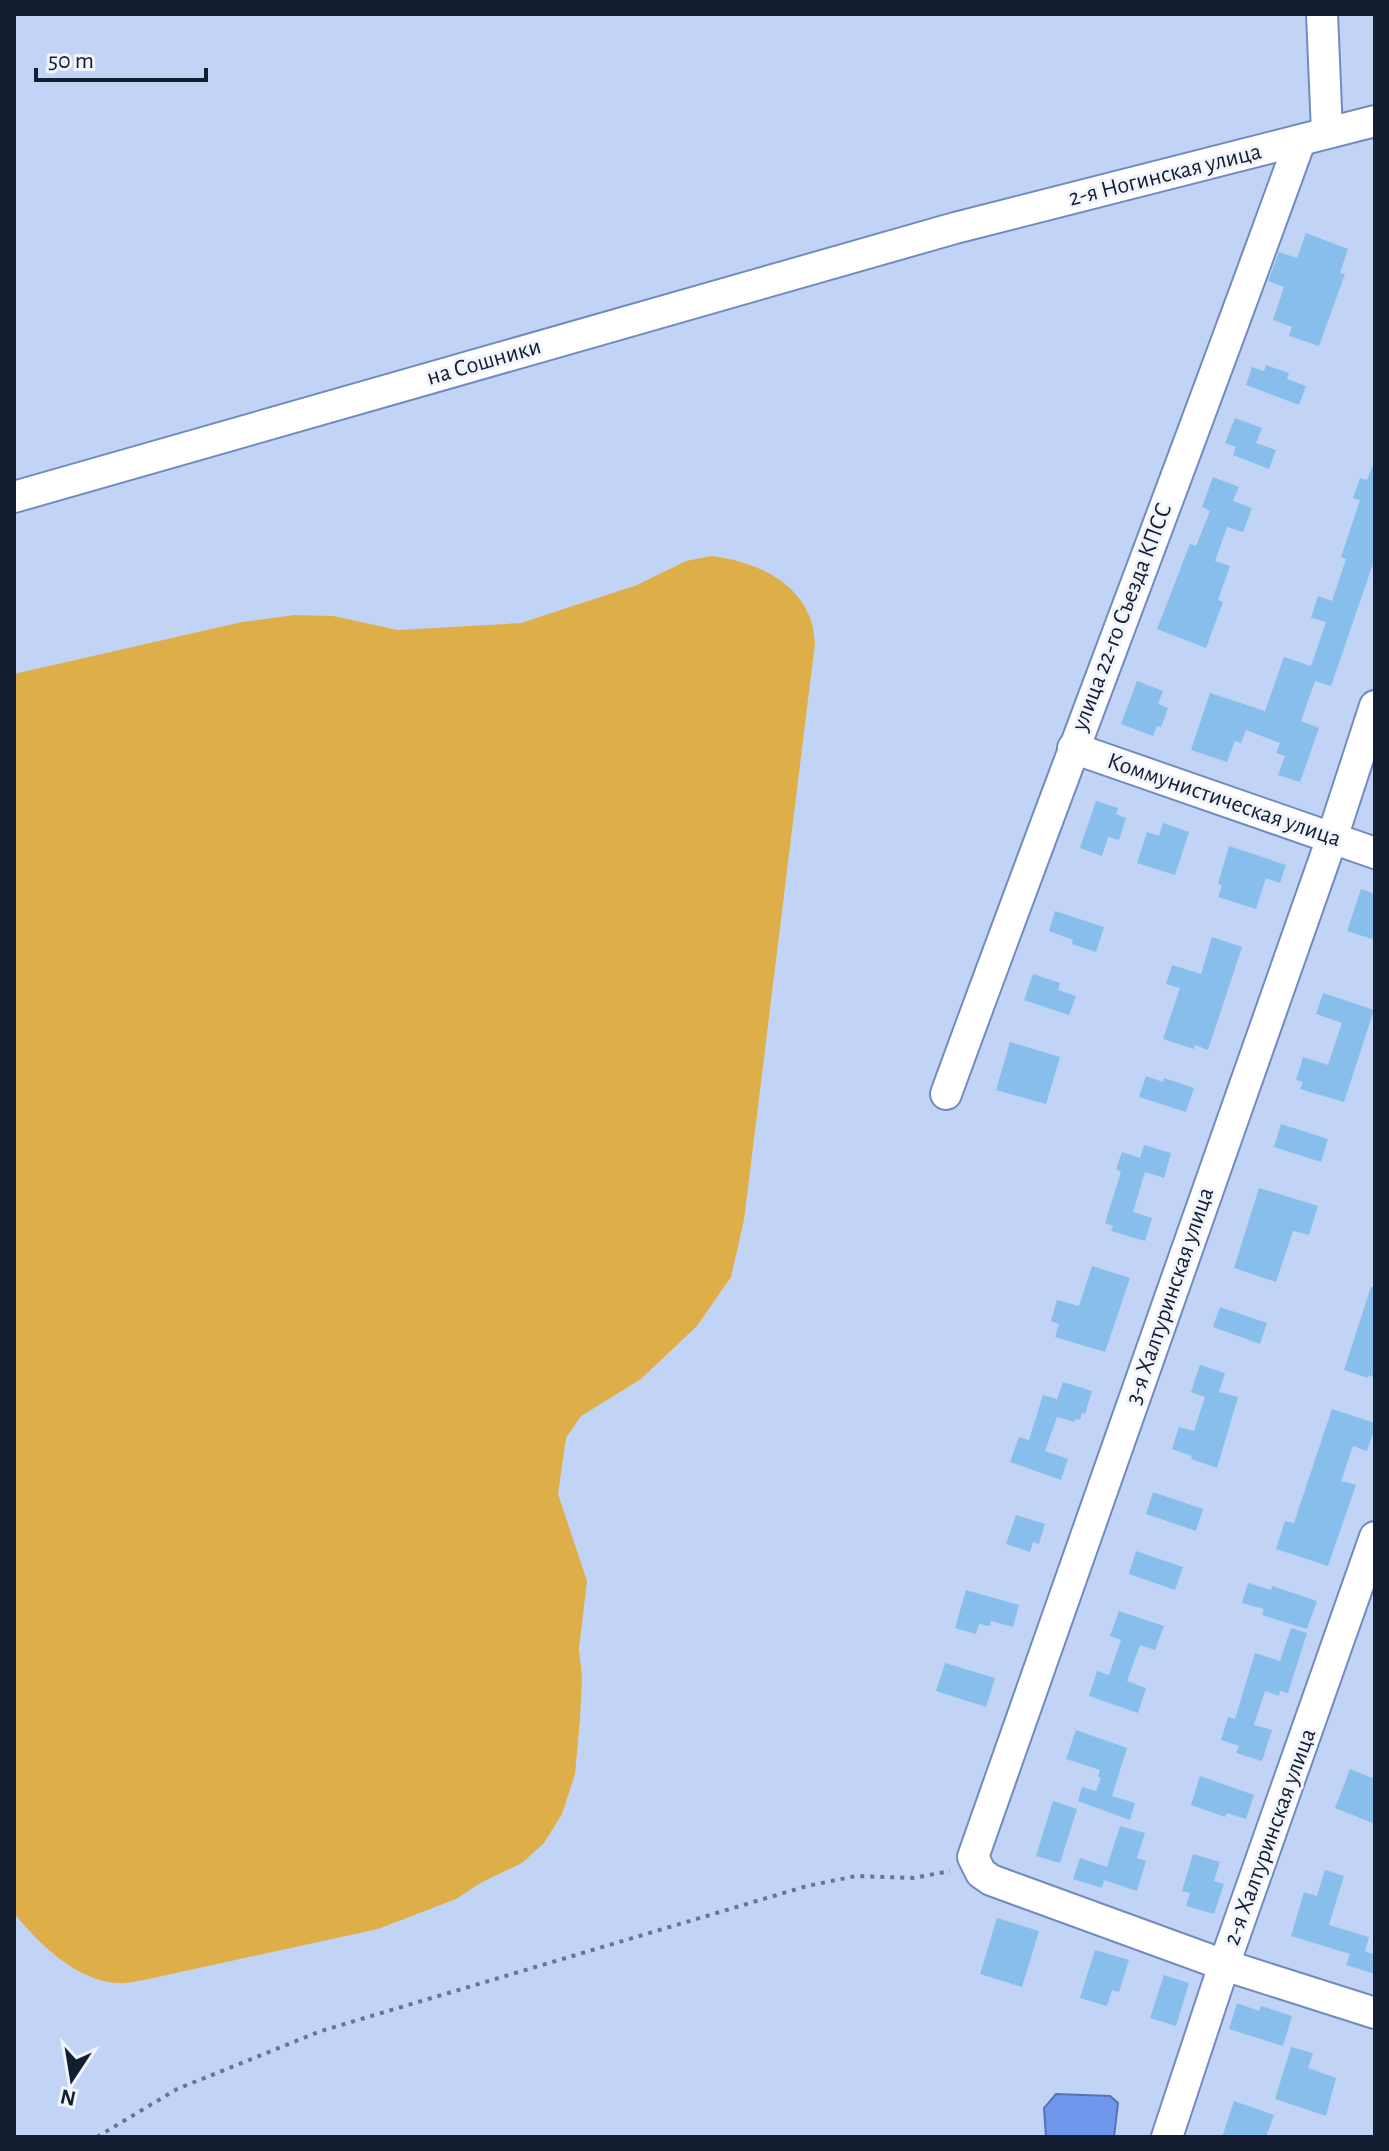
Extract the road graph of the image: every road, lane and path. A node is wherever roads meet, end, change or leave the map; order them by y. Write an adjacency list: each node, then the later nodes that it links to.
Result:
1 (1322, 14): 3 (street, улица 22-го Съезда КПСС)
2 (1375, 121): 3 (street, 2-я Ногинская улица)
3 (1313, 136): 4 (street, 2-я Ногинская улица); 7 (street, улица 22-го Съезда КПСС)
4 (955, 228): 5 (street, на Сошники)
5 (14, 497)
6 (1375, 706): 8 (street, 3-я Халтуринская улица)
7 (1073, 748): 8 (street, Коммунистическая улица); 10 (street, улица 22-го Съезда КПСС)
8 (1332, 838): 9 (street, Коммунистическая улица); 12 (street, 3-я Халтуринская улица)
9 (1375, 853)
10 (946, 1094)
11 (1375, 1537): 13 (street, 2-я Халтуринская улица)
12 (984, 1873): 13 (street); 15 (path)
13 (1224, 1965): 14 (street); 16 (street, 2-я Халтуринская улица)
14 (1375, 2013)
15 (97, 2137)
16 (1167, 2137)

